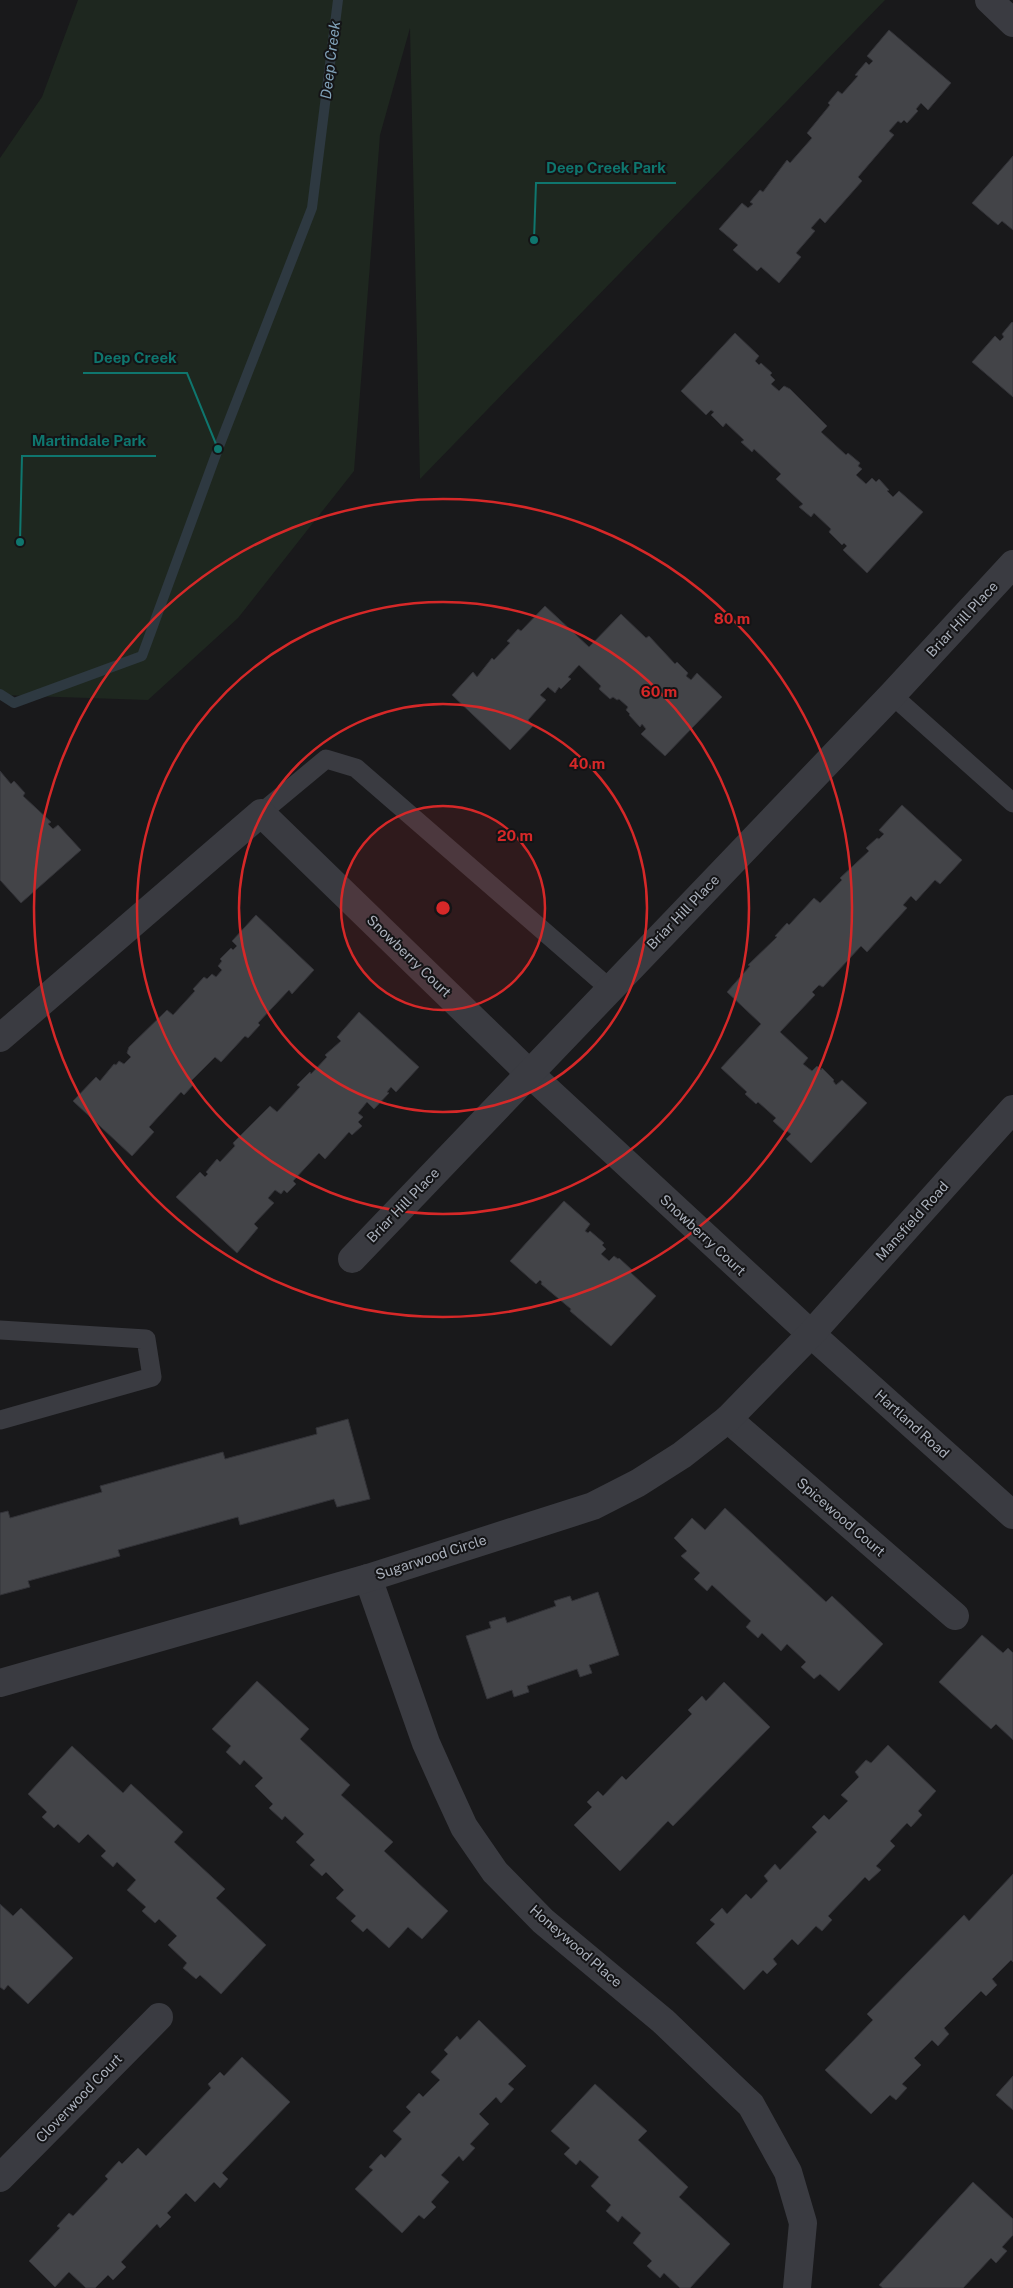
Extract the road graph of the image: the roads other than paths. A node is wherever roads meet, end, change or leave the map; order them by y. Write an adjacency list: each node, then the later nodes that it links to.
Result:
1 (989, 0): 2 (street)
2 (1013, 23)
3 (1013, 564): 4 (street, Briar Hill Place)
4 (892, 695): 5 (lane); 7 (street, Briar Hill Place)
5 (1013, 803)
6 (261, 813): 7 (lane); 8 (street); 9 (street, Snowberry Court)
7 (609, 988): 9 (street, Briar Hill Place)
8 (0, 1038)
9 (529, 1073): 11 (street, Briar Hill Place); 13 (street, Snowberry Court)
10 (1013, 1109): 13 (street, Mansfield Road)
11 (352, 1259)
12 (0, 1330): 15 (lane)
13 (810, 1334): 14 (street, Sugarwood Circle); 16 (street, Hartland Road)
14 (728, 1419): 17 (street, Sugarwood Circle); 18 (street, Spicewood Court)
15 (0, 1420)
16 (1013, 1515)
17 (368, 1578): 19 (street, Sugarwood Circle); 22 (street, Honeywood Place)
18 (954, 1616)
19 (0, 1683)
20 (159, 2017): 21 (street, Cloverwood Court)
21 (0, 2178)
22 (797, 2288)

